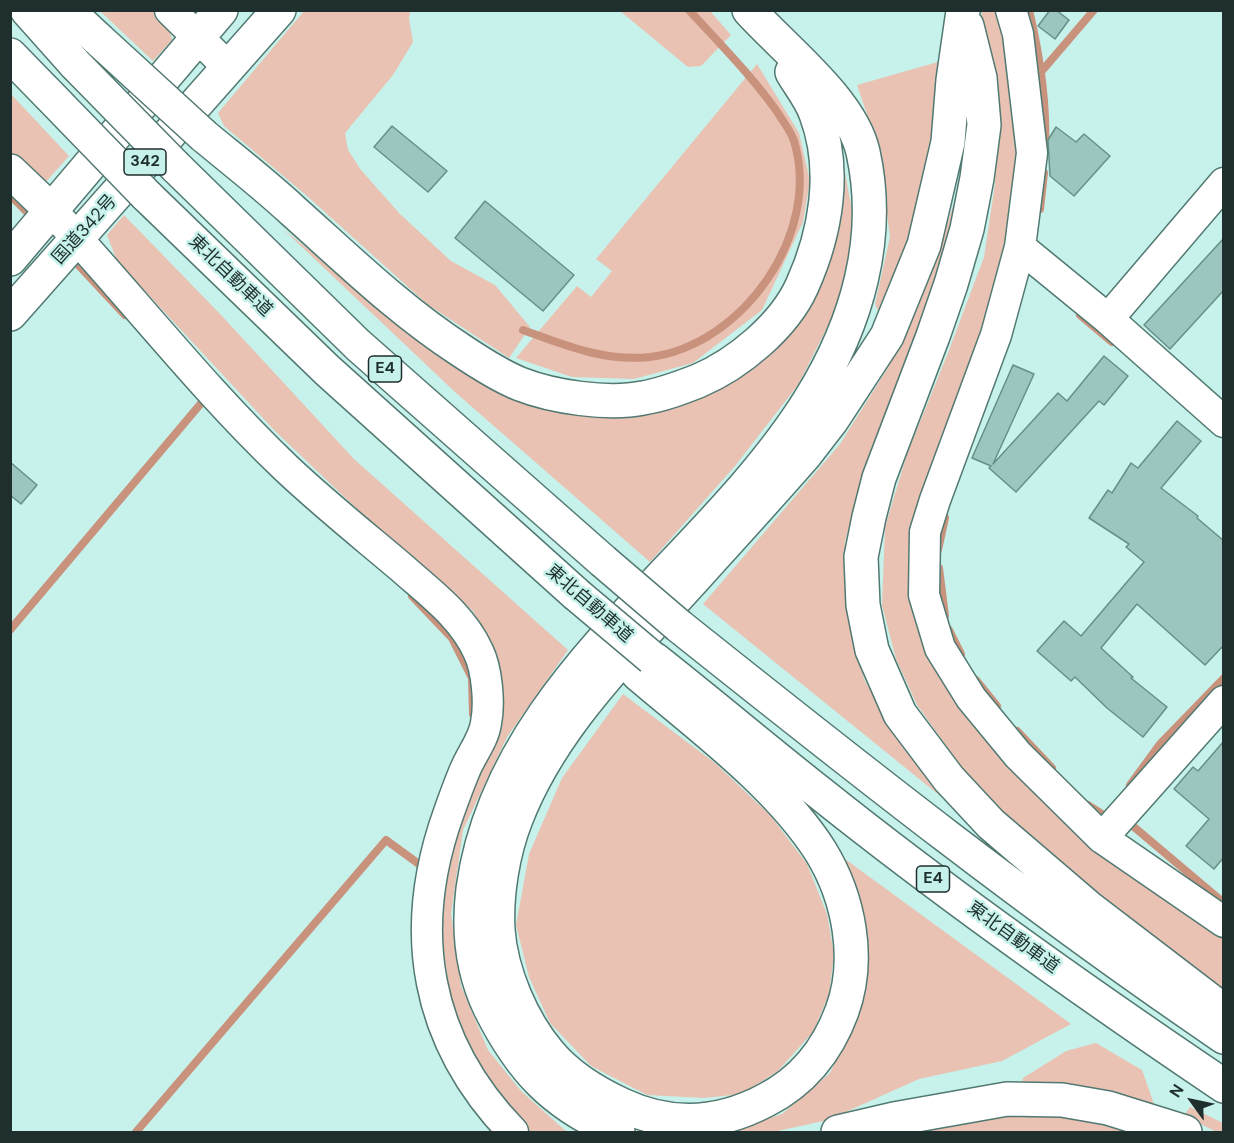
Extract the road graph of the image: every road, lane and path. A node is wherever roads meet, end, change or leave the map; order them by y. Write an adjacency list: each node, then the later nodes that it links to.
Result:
1 (27, 10): 26 (main road, E4, bridge)
2 (67, 10): 8 (main road, bridge)
3 (170, 10): 9 (street)
4 (221, 10): 9 (main road, 国道342号 / 342)
5 (279, 10): 11 (main road, 国道342号 / 342)
6 (1011, 10): 16 (street)
7 (963, 11): 21 (main road); 25 (main road)
8 (757, 20): 29 (main road)
9 (198, 37): 11 (street); 14 (main road, 国道342号 / 342)
10 (10, 55): 21 (main road, 東北自動車道 / E4, bridge)
11 (229, 68): 15 (main road, 国道342号 / 342)
12 (10, 171): 14 (main road)
13 (1224, 183): 19 (street)
14 (52, 211): 15 (street); 17 (main road, 国道342号 / 342)
15 (77, 238): 18 (main road, 国道342号 / 342); 28 (street)
16 (1020, 247): 19 (street); 23 (street)
17 (10, 259)
18 (10, 314)
19 (1108, 319): 20 (street)
20 (1224, 422)
21 (645, 666): 27 (main road, 東北自動車道 / E4)
22 (1224, 700): 23 (street)
23 (1102, 838): 24 (street)
24 (1224, 922)
25 (1224, 1011)
26 (1224, 1037)
27 (1224, 1086)
28 (513, 1132)
29 (618, 1132)
30 (838, 1132): 31 (main road)
31 (1185, 1132)

